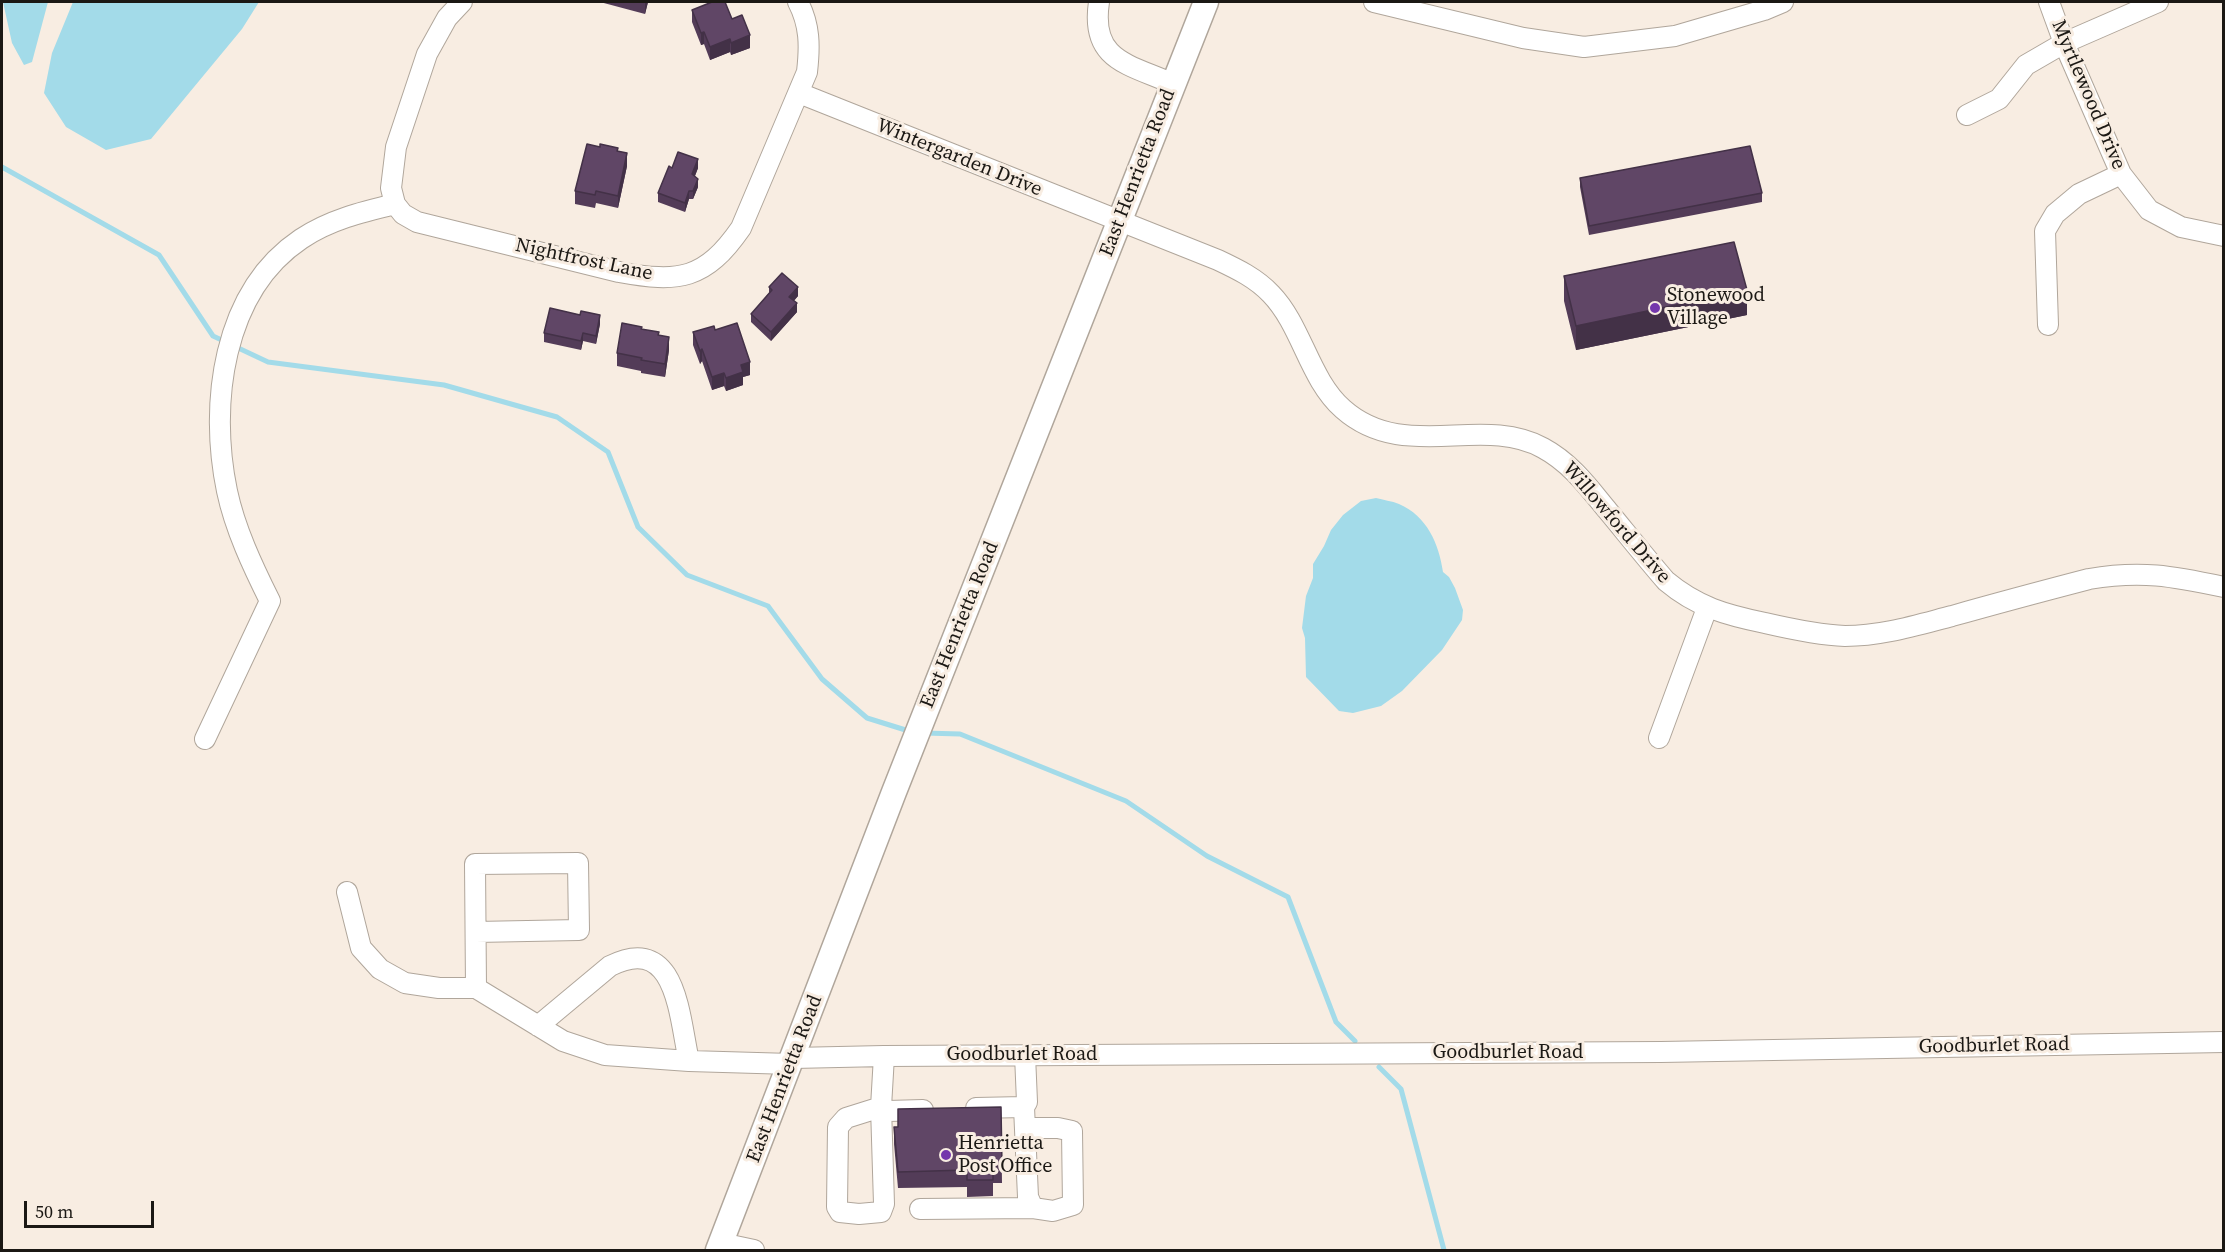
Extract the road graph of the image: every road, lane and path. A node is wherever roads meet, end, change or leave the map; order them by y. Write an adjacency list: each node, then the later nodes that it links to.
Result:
1 (462, 2): 14 (street)
2 (798, 2): 11 (street, Nightfrost Lane)
3 (1099, 2): 10 (street)
4 (1206, 2): 10 (main road, East Henrietta Road)
5 (1374, 2): 6 (street)
6 (1783, 2)
7 (2049, 2): 9 (street, Myrtlewood Drive)
8 (2158, 2): 9 (street)
9 (2064, 43): 12 (street); 13 (street, Myrtlewood Drive)
10 (1173, 84): 15 (main road, East Henrietta Road)
11 (799, 93): 14 (street, Nightfrost Lane); 15 (street, Wintergarden Drive)
12 (1967, 115)
13 (2121, 174): 16 (street, Myrtlewood Drive); 17 (street)
14 (395, 204): 21 (street)
15 (1120, 222): 19 (street, Willowford Drive); 30 (main road, East Henrietta Road)
16 (2223, 236)
17 (2048, 325)
18 (2223, 587): 19 (street, Willowford Drive)
19 (1707, 608): 20 (street)
20 (1659, 738)
21 (206, 739)
22 (347, 892): 24 (street)
23 (476, 932): 23 (street); 24 (street)
24 (476, 988): 25 (street, Goodburlet Road)
25 (538, 1026): 29 (street, Goodburlet Road); 29 (street)
26 (2223, 1042): 27 (street, Goodburlet Road)
27 (1025, 1055): 28 (street, Goodburlet Road); 32 (street)
28 (885, 1056): 30 (street, Goodburlet Road); 31 (street)
29 (689, 1061): 30 (street, Goodburlet Road)
30 (792, 1061): 36 (main road, East Henrietta Road)
31 (881, 1107): 31 (street); 32 (street)
32 (1024, 1107): 33 (street)
33 (1025, 1128): 34 (street); 34 (street)
34 (1033, 1208): 35 (street)
35 (920, 1209)
36 (719, 1247): 37 (street)
37 (754, 1251)

